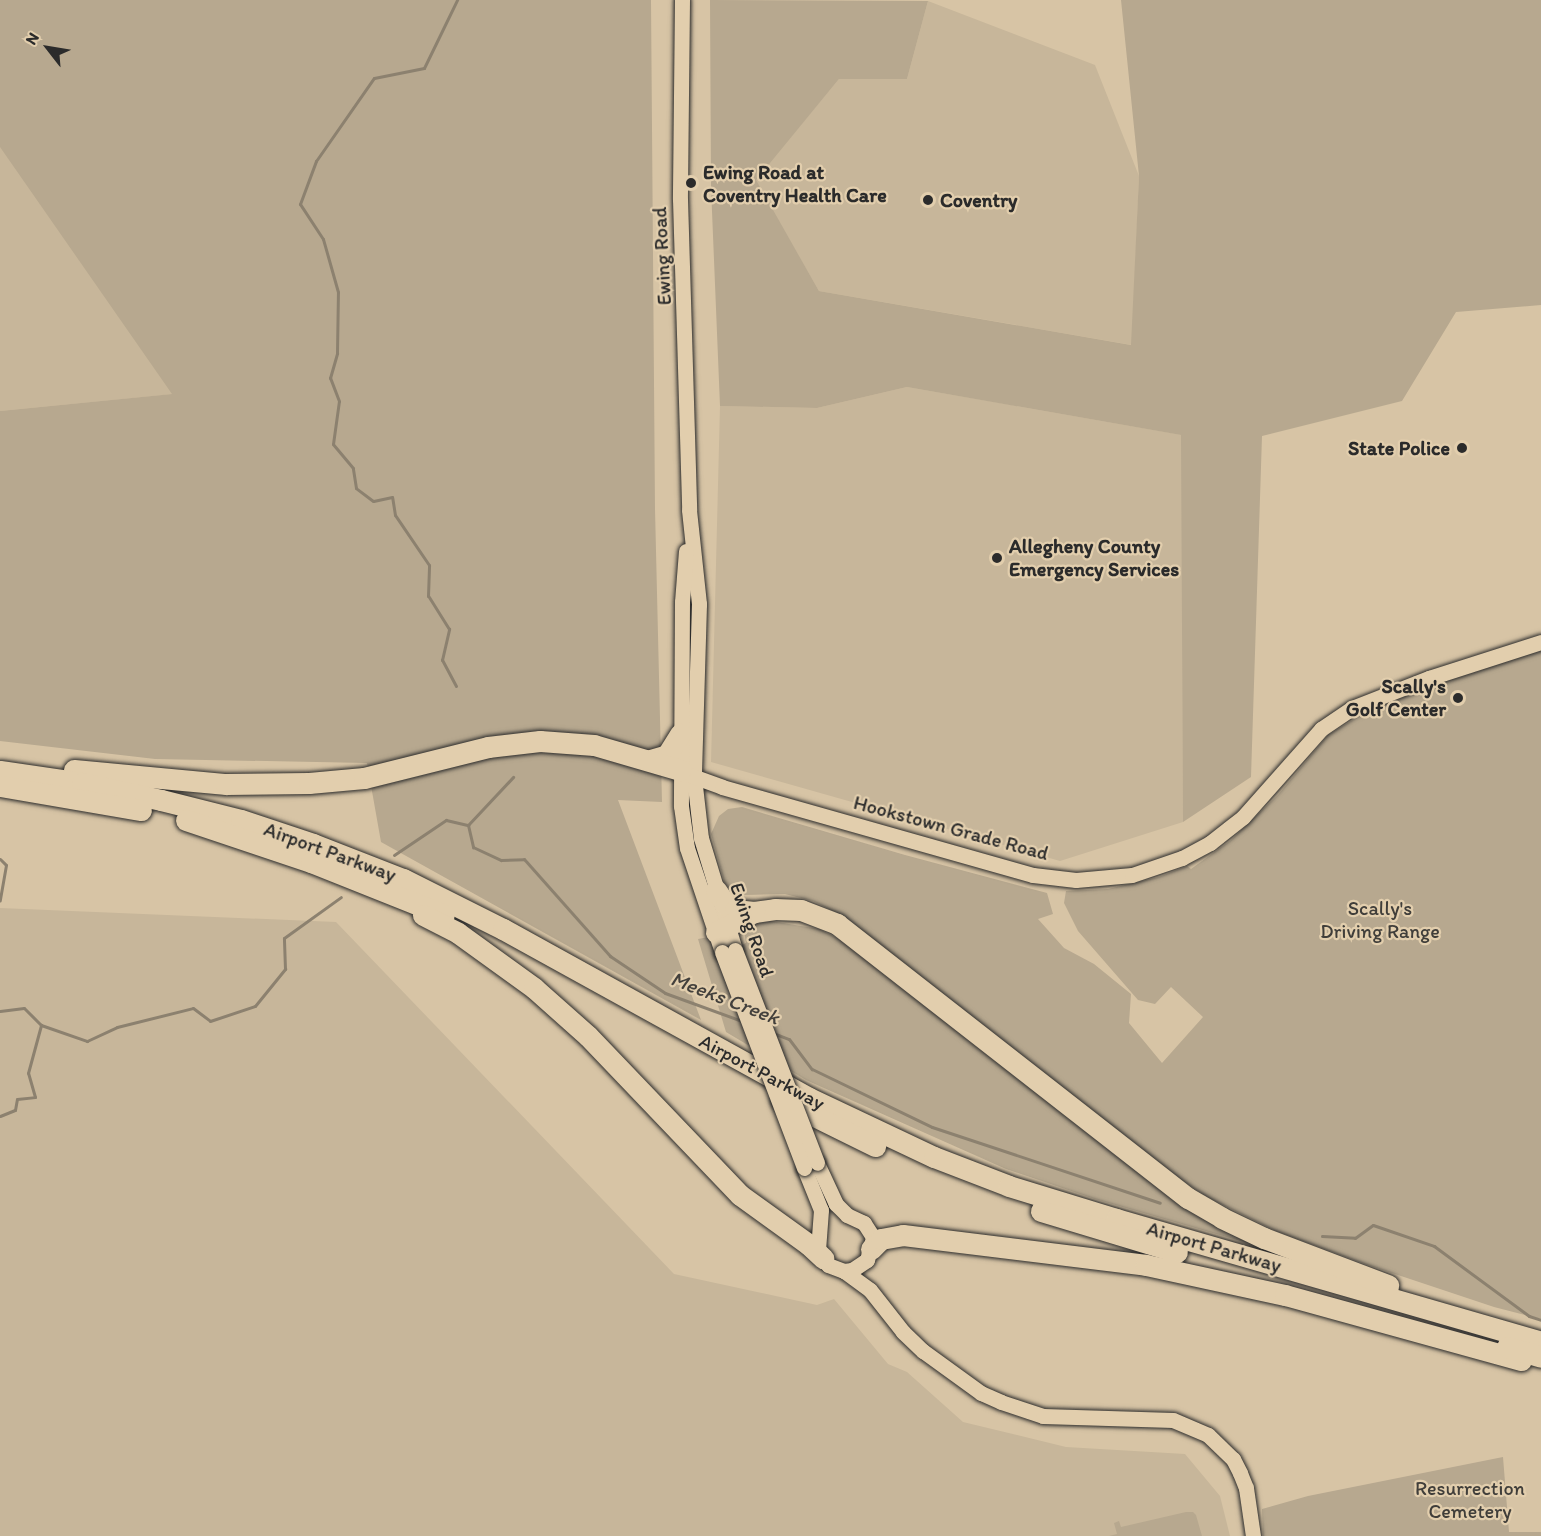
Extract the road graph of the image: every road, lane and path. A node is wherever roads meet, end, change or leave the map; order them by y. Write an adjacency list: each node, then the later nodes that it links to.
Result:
1 (682, 0): 2 (street, Ewing Road)
2 (689, 510): 4 (street, Ewing Road); 8 (street, Ewing Road)
3 (1541, 642): 8 (street, Hookstown Grade Road)
4 (680, 734): 5 (highway); 8 (street, Ewing Road)
5 (650, 760): 6 (highway); 8 (highway)
6 (0, 762)
7 (0, 771): 19 (highway, Airport Parkway)
8 (687, 774): 11 (street, Ewing Road); 13 (street, Ewing Road)
9 (0, 786): 10 (highway, Airport Parkway)
10 (354, 878): 16 (highway); 20 (highway, Airport Parkway)
11 (716, 890): 12 (highway); 13 (street, Ewing Road)
12 (754, 912): 13 (highway); 19 (highway)
13 (725, 940): 14 (street, Ewing Road, bridge)
14 (811, 1166): 15 (street, Ewing Road); 16 (street, Ewing Road)
15 (869, 1254): 17 (street); 18 (street, Ewing Road); 21 (highway)
16 (823, 1258): 17 (street)
17 (844, 1271): 18 (street)
18 (878, 1300): 22 (street)
19 (1541, 1341)
20 (1541, 1357)
21 (1541, 1365)
22 (1253, 1536)

